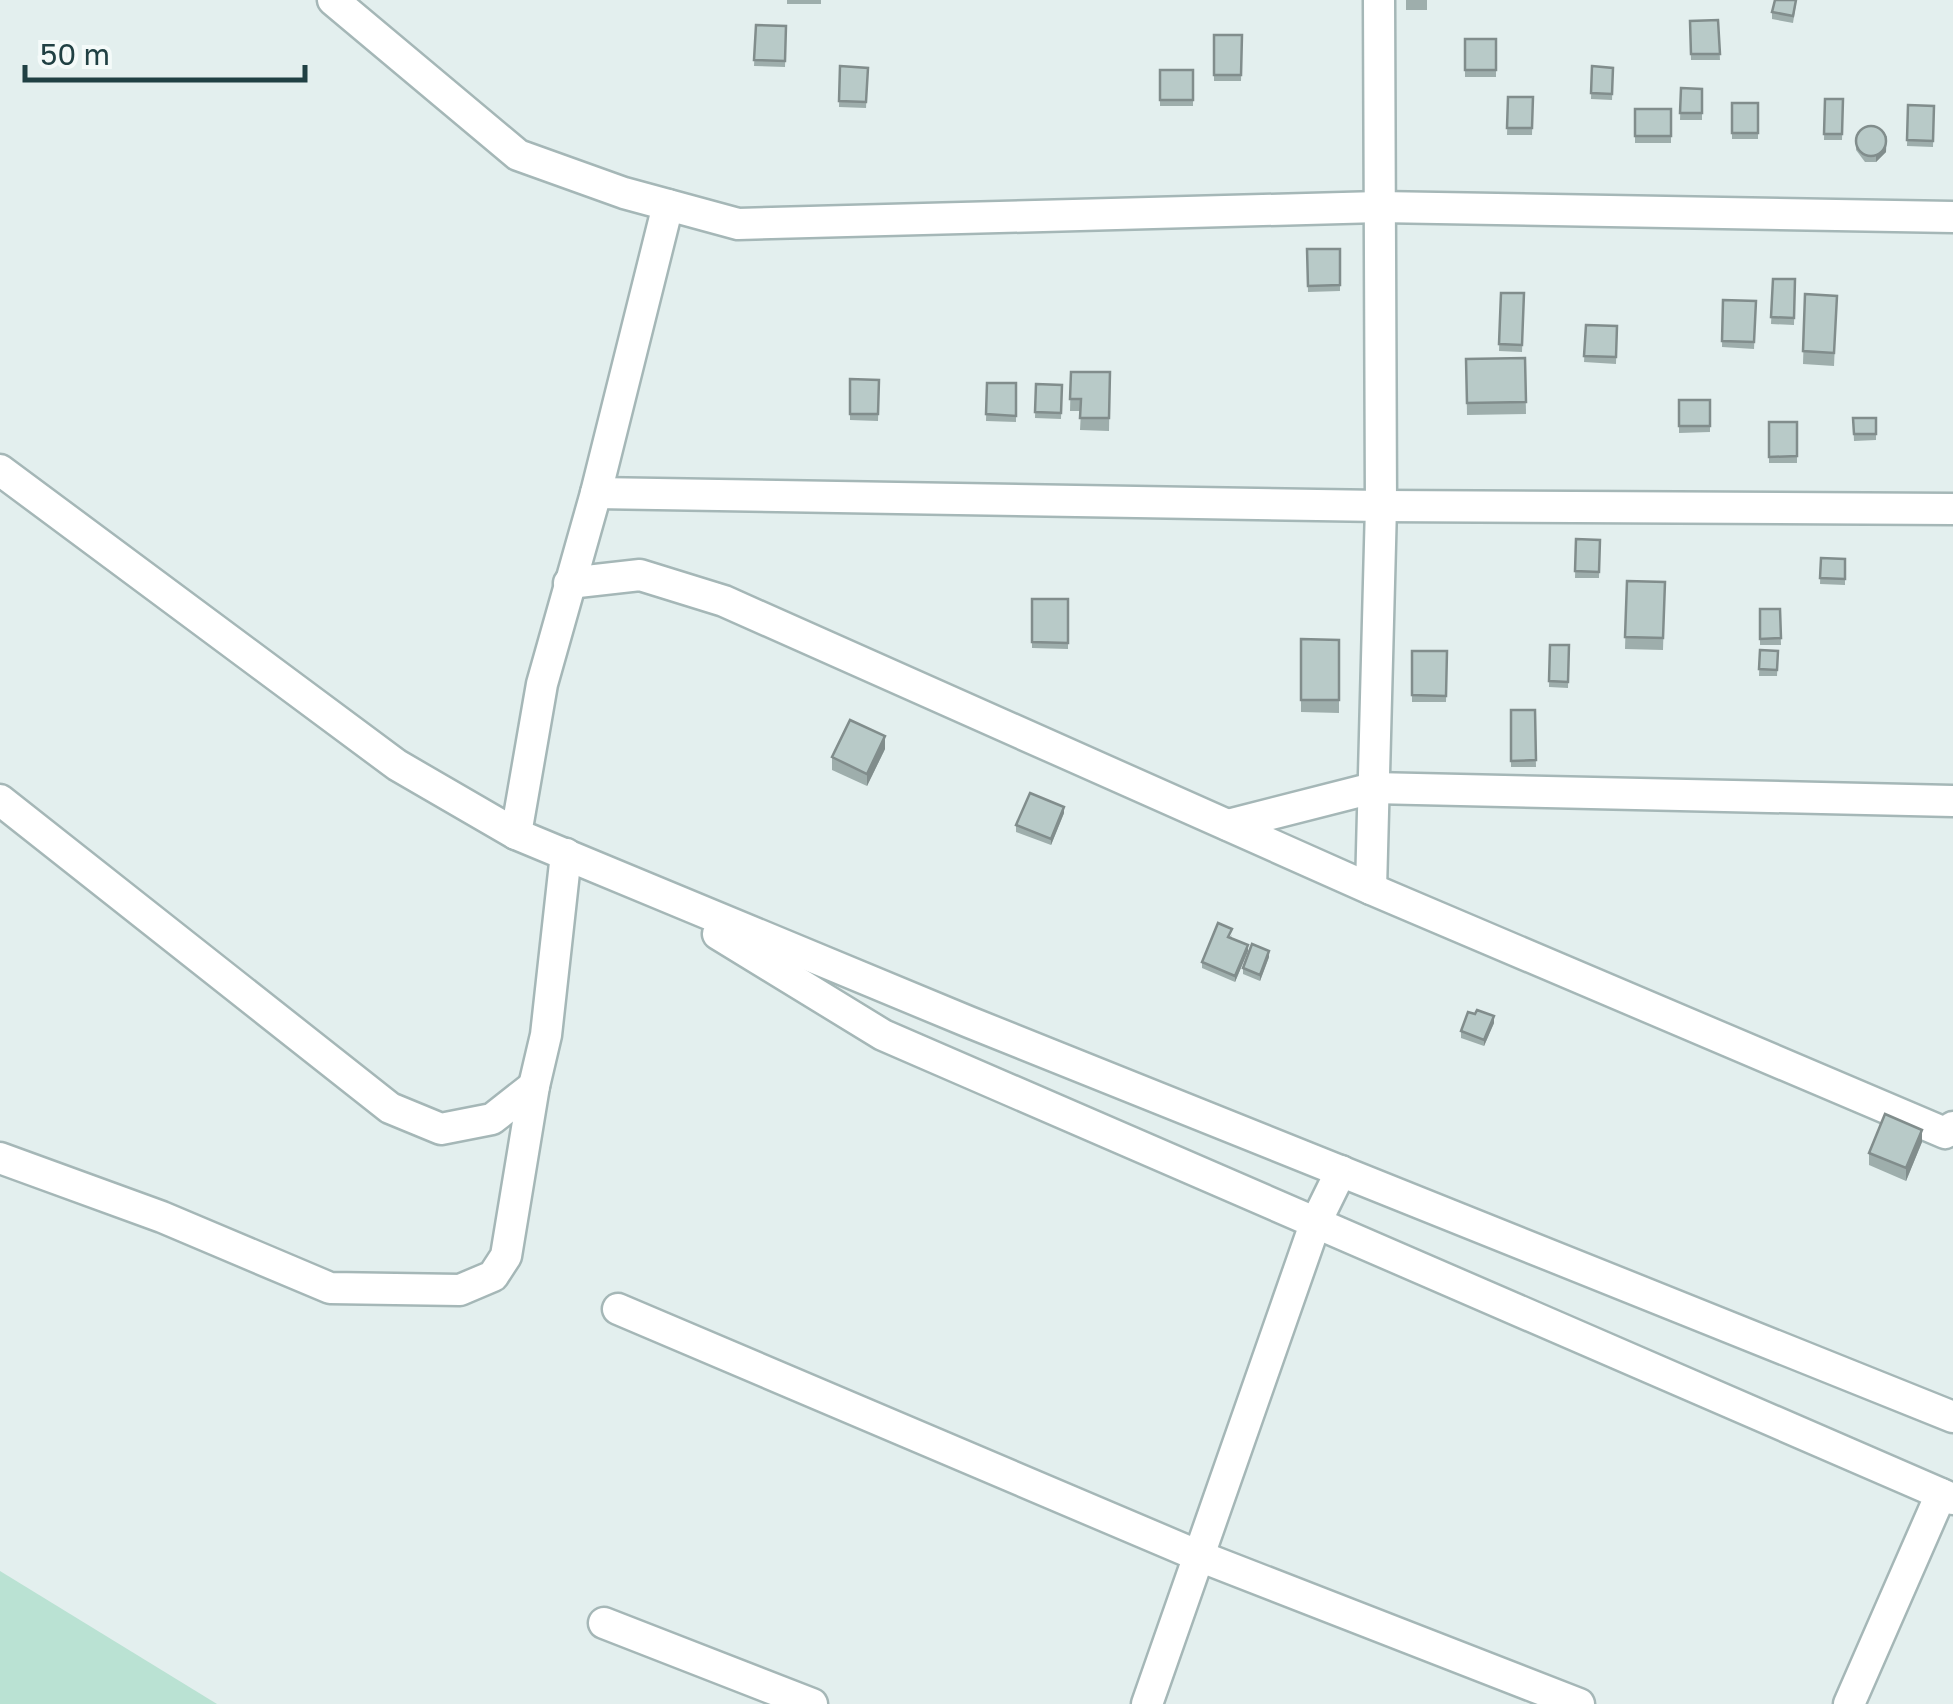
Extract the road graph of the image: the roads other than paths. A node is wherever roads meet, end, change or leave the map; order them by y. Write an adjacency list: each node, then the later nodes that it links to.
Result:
1 (333, 0): 3 (street)
2 (1379, 0): 4 (street)
3 (668, 206): 4 (street); 7 (street)
4 (1379, 207): 5 (street); 8 (street)
5 (1953, 217)
6 (0, 470): 15 (street)
7 (596, 492): 8 (street); 10 (street)
8 (1381, 506): 9 (street); 11 (street)
9 (1953, 509)
10 (569, 582): 14 (street); 15 (street)
11 (1373, 788): 13 (street); 14 (street); 18 (street)
12 (0, 800): 19 (street)
13 (1953, 800)
14 (1228, 825): 18 (street)
15 (516, 834): 16 (street)
16 (566, 854): 17 (street); 19 (street)
17 (639, 885): 22 (street); 23 (street)
18 (1371, 889): 20 (street)
19 (534, 1086): 21 (street)
20 (1950, 1132)
21 (0, 1158)
22 (1342, 1172): 23 (street); 25 (street)
23 (1316, 1224): 26 (street); 27 (street)
24 (618, 1309): 27 (street)
25 (1953, 1416)
26 (1947, 1496): 32 (street)
27 (1199, 1556): 30 (street); 31 (street)
28 (604, 1623): 29 (street)
29 (812, 1704)
30 (1147, 1704)
31 (1579, 1704)
32 (1849, 1704)

